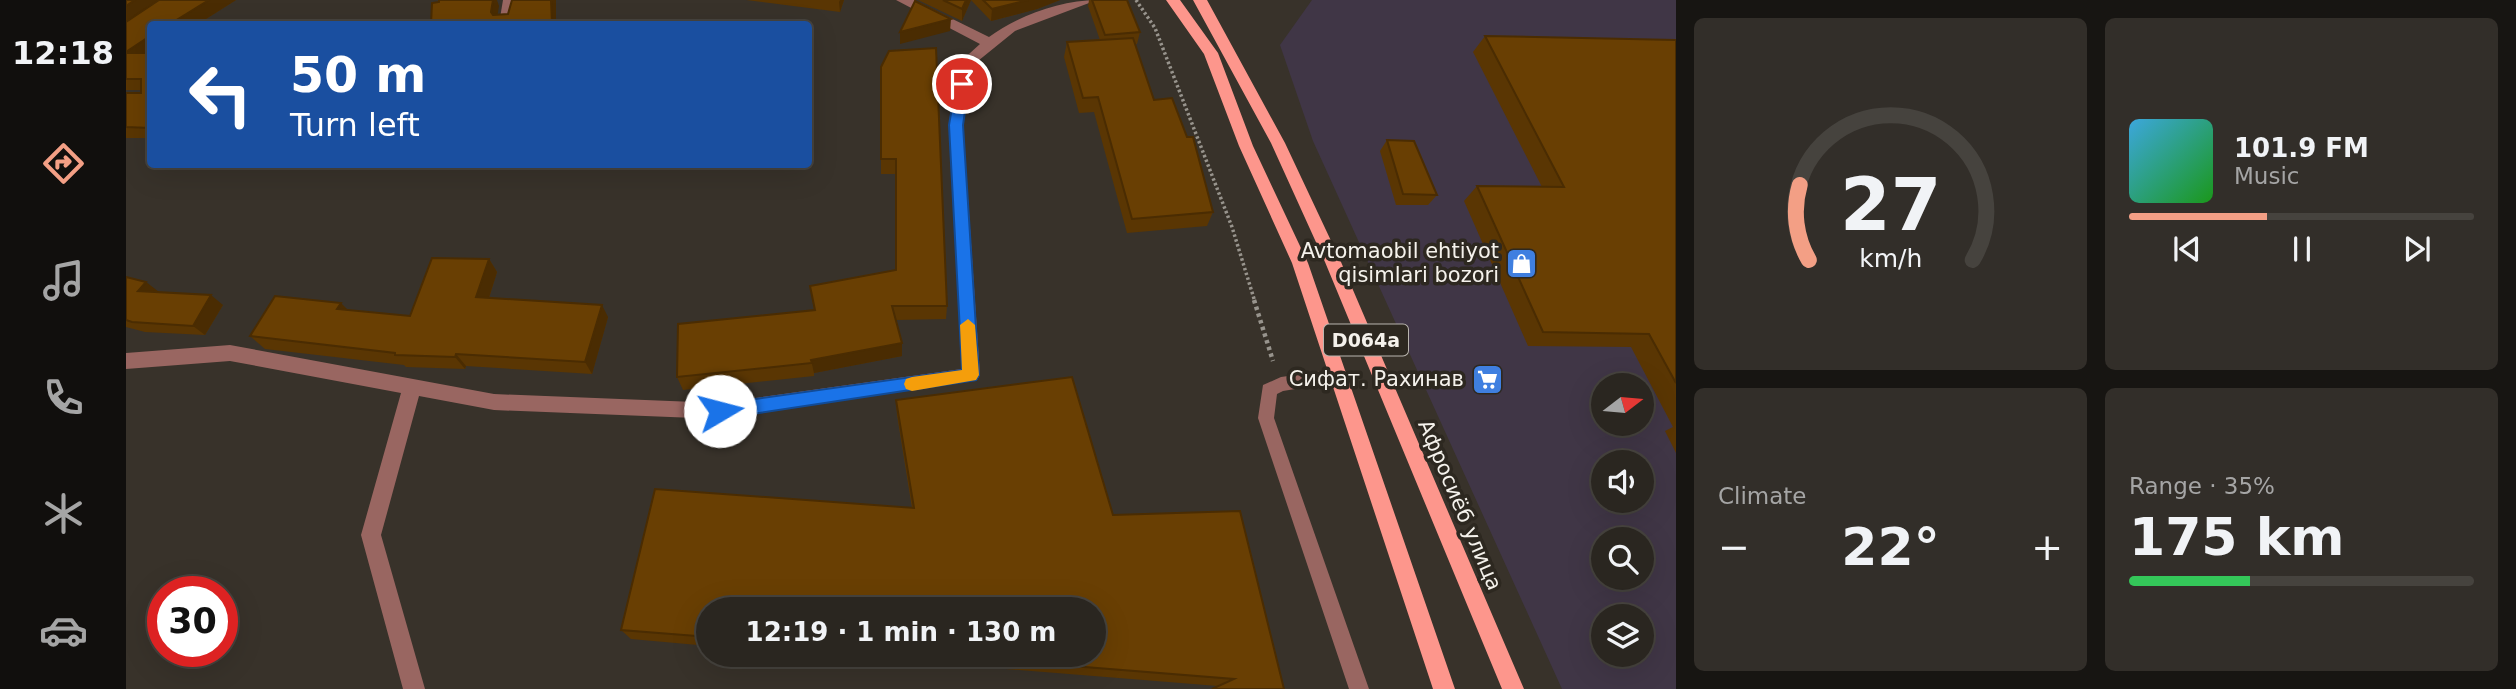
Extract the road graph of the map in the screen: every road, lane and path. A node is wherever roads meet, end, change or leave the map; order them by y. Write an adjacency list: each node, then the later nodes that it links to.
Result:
1 (510, 0): 7 (street)
2 (903, 0): 8 (street)
3 (1090, 0): 8 (street)
4 (1136, 0): 11 (path)
5 (1173, 0): 10 (main road, D064a)
6 (1200, 0): 16 (main road, Афросиёб улица / D064a)
7 (506, 21)
8 (989, 43): 12 (street)
9 (126, 361): 12 (street)
10 (1338, 376): 11 (lane); 15 (main road, D064a)
11 (1281, 384): 14 (lane)
12 (412, 387): 13 (street)
13 (414, 689)
14 (1359, 689)
15 (1444, 689)
16 (1513, 689)

